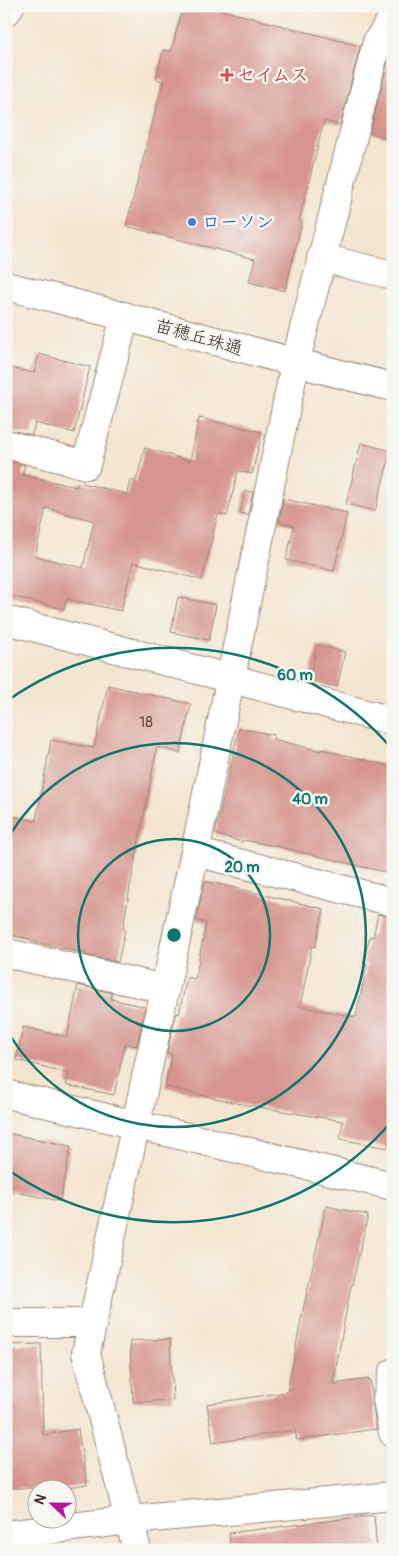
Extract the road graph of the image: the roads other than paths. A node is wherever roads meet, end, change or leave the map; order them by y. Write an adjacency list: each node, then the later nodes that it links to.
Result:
1 (10, 6): 2 (street)
2 (6, 12)
3 (393, 17): 4 (street)
4 (385, 44): 5 (street)
5 (321, 258): 6 (street); 9 (street)
6 (393, 275)
7 (6, 286): 8 (street, 苗穂丘珠通)
8 (125, 316): 9 (street, 苗穂丘珠通); 11 (street)
9 (295, 364): 10 (street, 苗穂丘珠通); 13 (street)
10 (393, 387)
11 (6, 444)
12 (6, 620): 13 (street)
13 (231, 679): 14 (street); 15 (street)
14 (393, 721)
15 (195, 852): 16 (street); 18 (street)
16 (393, 902)
17 (6, 953): 18 (street)
18 (166, 989): 20 (street)
19 (6, 1094): 20 (street)
20 (136, 1124): 21 (street); 23 (street)
21 (393, 1186)
22 (6, 1323): 23 (street)
23 (91, 1323): 27 (street)
24 (393, 1373): 25 (street)
25 (393, 1433)
26 (393, 1496): 27 (street)
27 (130, 1520): 28 (street); 29 (street)
28 (6, 1535)
29 (137, 1550)

